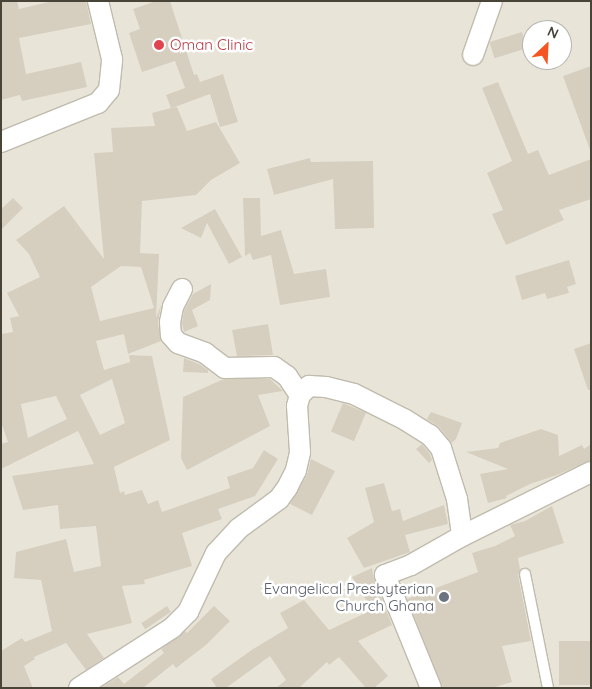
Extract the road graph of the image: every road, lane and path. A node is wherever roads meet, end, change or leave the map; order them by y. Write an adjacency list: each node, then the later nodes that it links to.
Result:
1 (98, 1): 4 (street)
2 (492, 1): 3 (street)
3 (472, 55)
4 (1, 142)
5 (182, 289): 6 (street)
6 (300, 394): 8 (street); 10 (street)
7 (591, 472): 8 (street)
8 (462, 536): 11 (street)
9 (524, 574): 12 (lane)
10 (80, 688)
11 (431, 688)
12 (548, 688)

